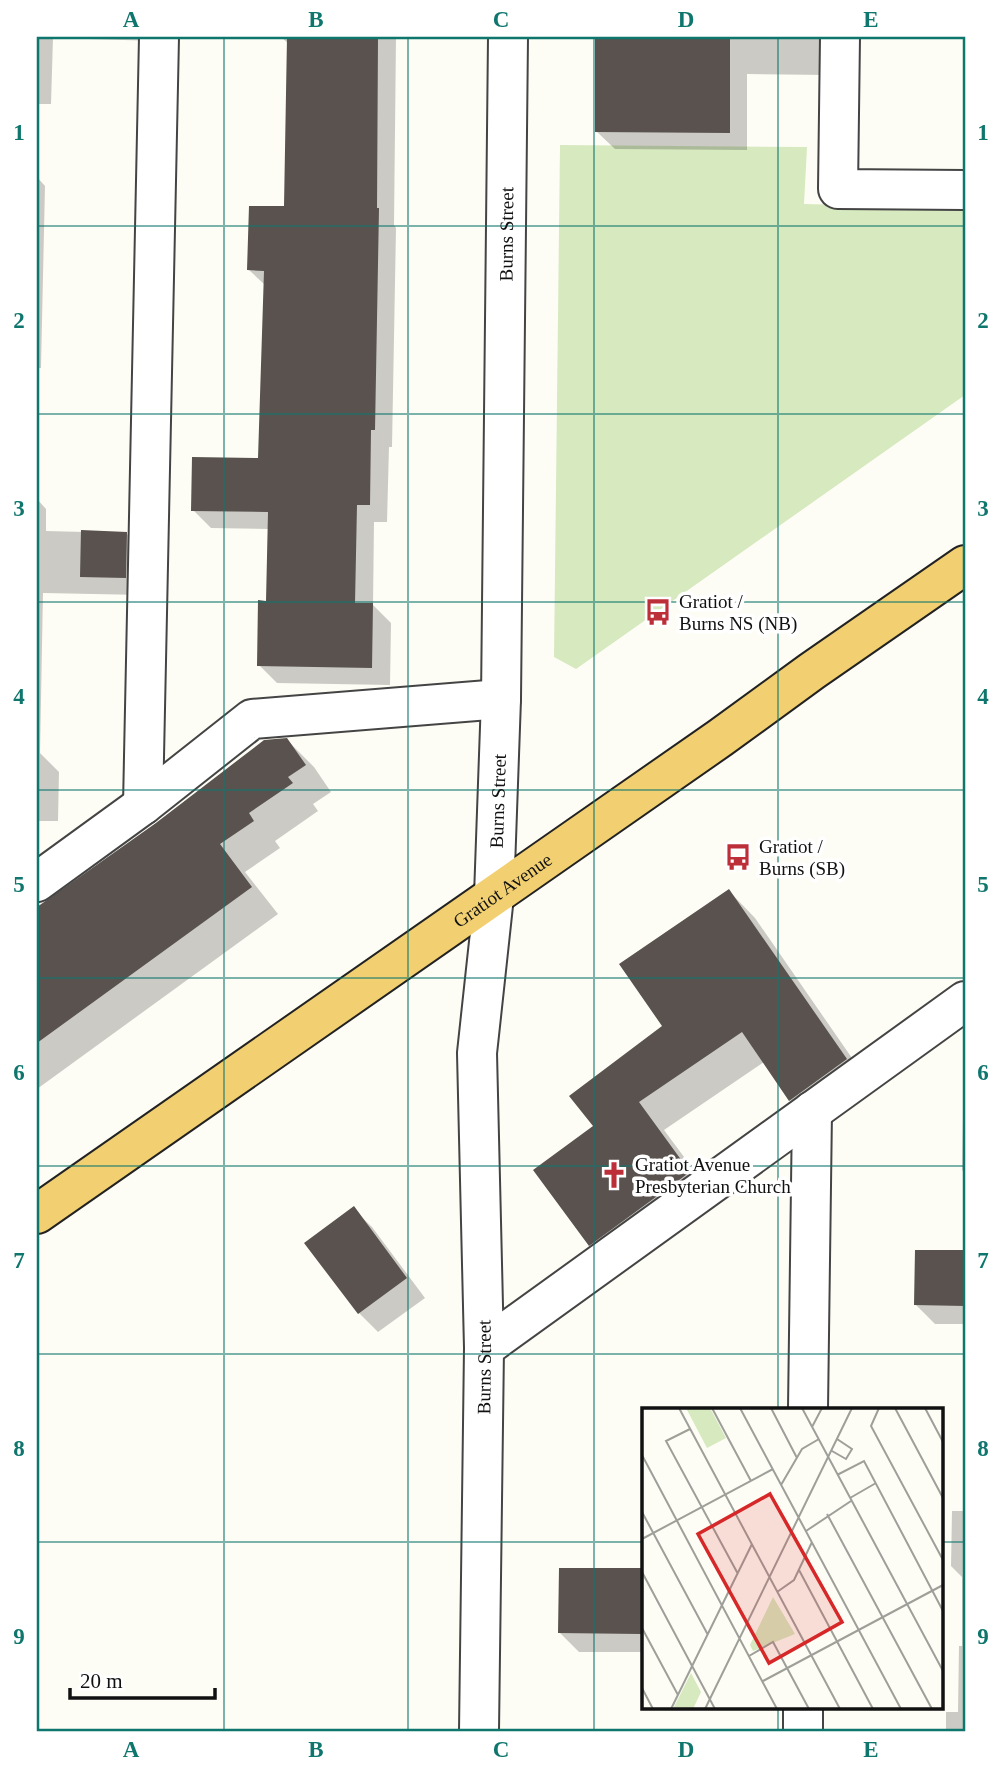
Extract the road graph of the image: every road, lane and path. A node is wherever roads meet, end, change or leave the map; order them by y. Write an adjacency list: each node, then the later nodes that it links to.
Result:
1 (159, 37): 7 (street)
2 (508, 37): 6 (street, Burns Street)
3 (840, 37): 4 (street)
4 (965, 190)
5 (965, 565): 9 (main road, Gratiot Avenue)
6 (500, 699): 7 (street); 9 (street, Burns Street)
7 (143, 805): 8 (street)
8 (37, 882)
9 (494, 896): 12 (main road, Gratiot Avenue); 13 (street, Burns Street)
10 (965, 1001): 11 (street)
11 (812, 1111): 13 (street); 14 (street)
12 (37, 1214)
13 (484, 1348): 16 (street, Burns Street)
14 (808, 1408)
15 (803, 1708): 17 (street)
16 (479, 1731)
17 (803, 1731)

